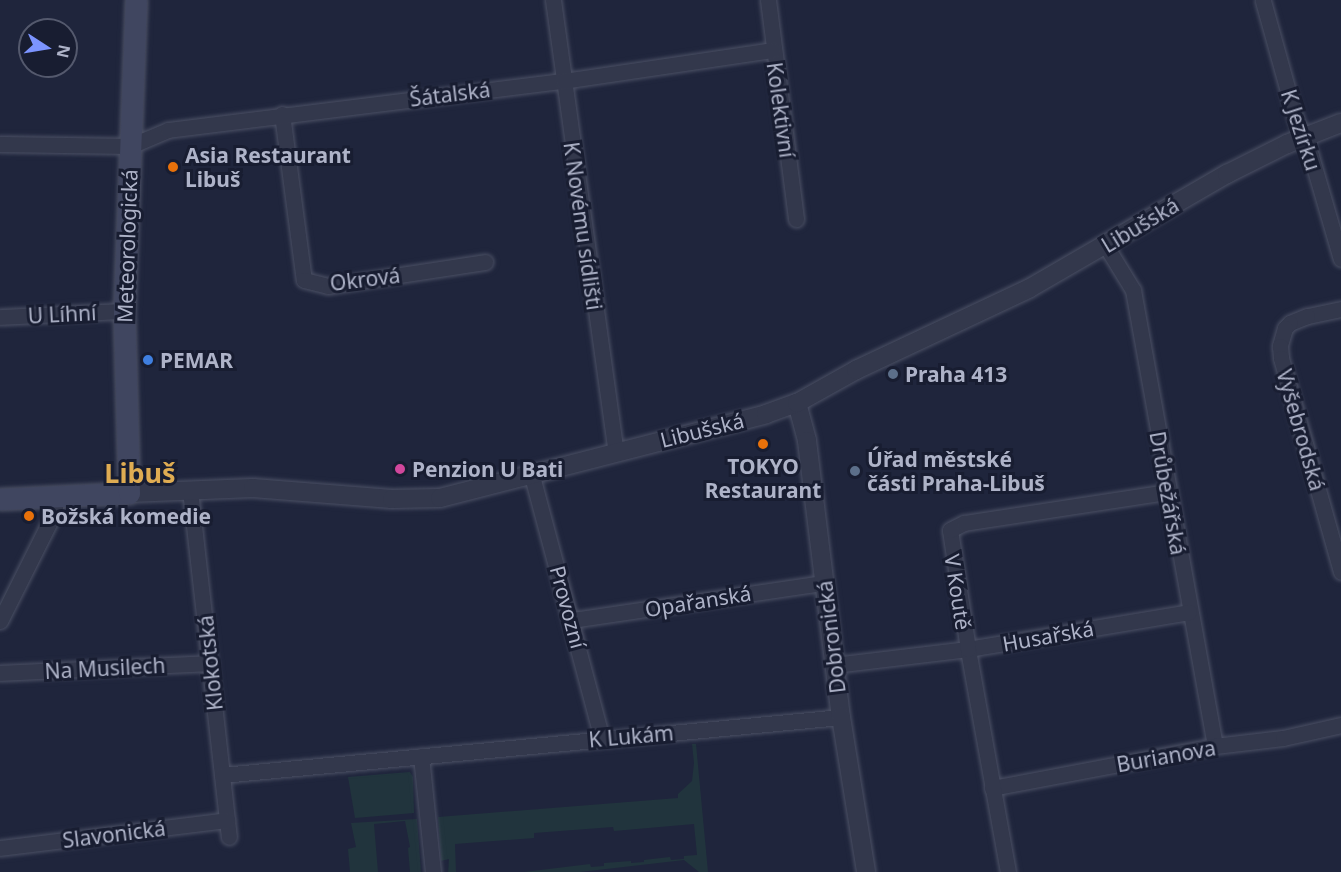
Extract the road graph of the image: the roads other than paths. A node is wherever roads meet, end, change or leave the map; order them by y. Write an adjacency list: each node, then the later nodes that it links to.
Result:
1 (136, 0): 11 (main road, Meteorologická)
2 (553, 0): 6 (street, K Novému sídlišti)
3 (768, 0): 5 (street, Kolektivní)
4 (1263, 1): 9 (street, K Jezírku)
5 (773, 50): 6 (street, Šátalská); 12 (street, Kolektivní)
6 (562, 81): 7 (street, Šátalská); 20 (street, K Novému sídlišti)
7 (282, 114): 11 (street, Šátalská); 15 (street, Okrová)
8 (1341, 123): 9 (street, Libušská)
9 (1303, 137): 13 (street, Libušská); 14 (street, K Jezírku)
10 (0, 144): 11 (street)
11 (130, 146): 17 (main road, Meteorologická)
12 (796, 219)
13 (1106, 246): 19 (street, Libušská); 23 (street, Drůbežářská)
14 (1341, 259)
15 (485, 262)
16 (1341, 309): 27 (street, Vyšebrodská)
17 (124, 311): 18 (street, U Líhní); 24 (main road, Meteorologická)
18 (0, 317)
19 (797, 403): 20 (street, Libušská); 28 (street, Dobronická)
20 (616, 453): 21 (street, Libušská)
21 (532, 476): 22 (street, Libušská); 30 (street, Provozní)
22 (190, 490): 24 (street, Libušská); 33 (street, Klokotská)
23 (1167, 492): 29 (street, Drůbežářská); 32 (street, V Koutě)
24 (129, 493): 25 (main road, Libušská)
25 (57, 496): 26 (main road, Libušská); 31 (street)
26 (0, 499)
27 (1341, 572)
28 (824, 583): 30 (street, Opařanská); 34 (street, Dobronická)
29 (1189, 612): 32 (street, Husařská); 39 (street, Drůbežářská)
30 (572, 620): 38 (street, Provozní)
31 (0, 621)
32 (968, 649): 34 (street, Husařská); 42 (street, V Koutě)
33 (210, 663): 35 (street, Na Musilech); 41 (street, Klokotská)
34 (834, 665): 36 (street, Dobronická)
35 (0, 674)
36 (841, 717): 38 (street, K Lukám); 47 (street, Dobronická)
37 (1341, 725): 39 (street, Burianova)
38 (602, 739): 40 (street, K Lukám)
39 (1215, 746): 42 (street, Burianova)
40 (422, 756): 41 (street, K Lukám); 46 (street)
41 (222, 775): 43 (street, Klokotská)
42 (992, 788): 48 (street, V Koutě)
43 (227, 820): 44 (street, Klokotská); 45 (street, Slavonická)
44 (229, 837)
45 (0, 848)
46 (433, 872)
47 (866, 872)
48 (1008, 872)

